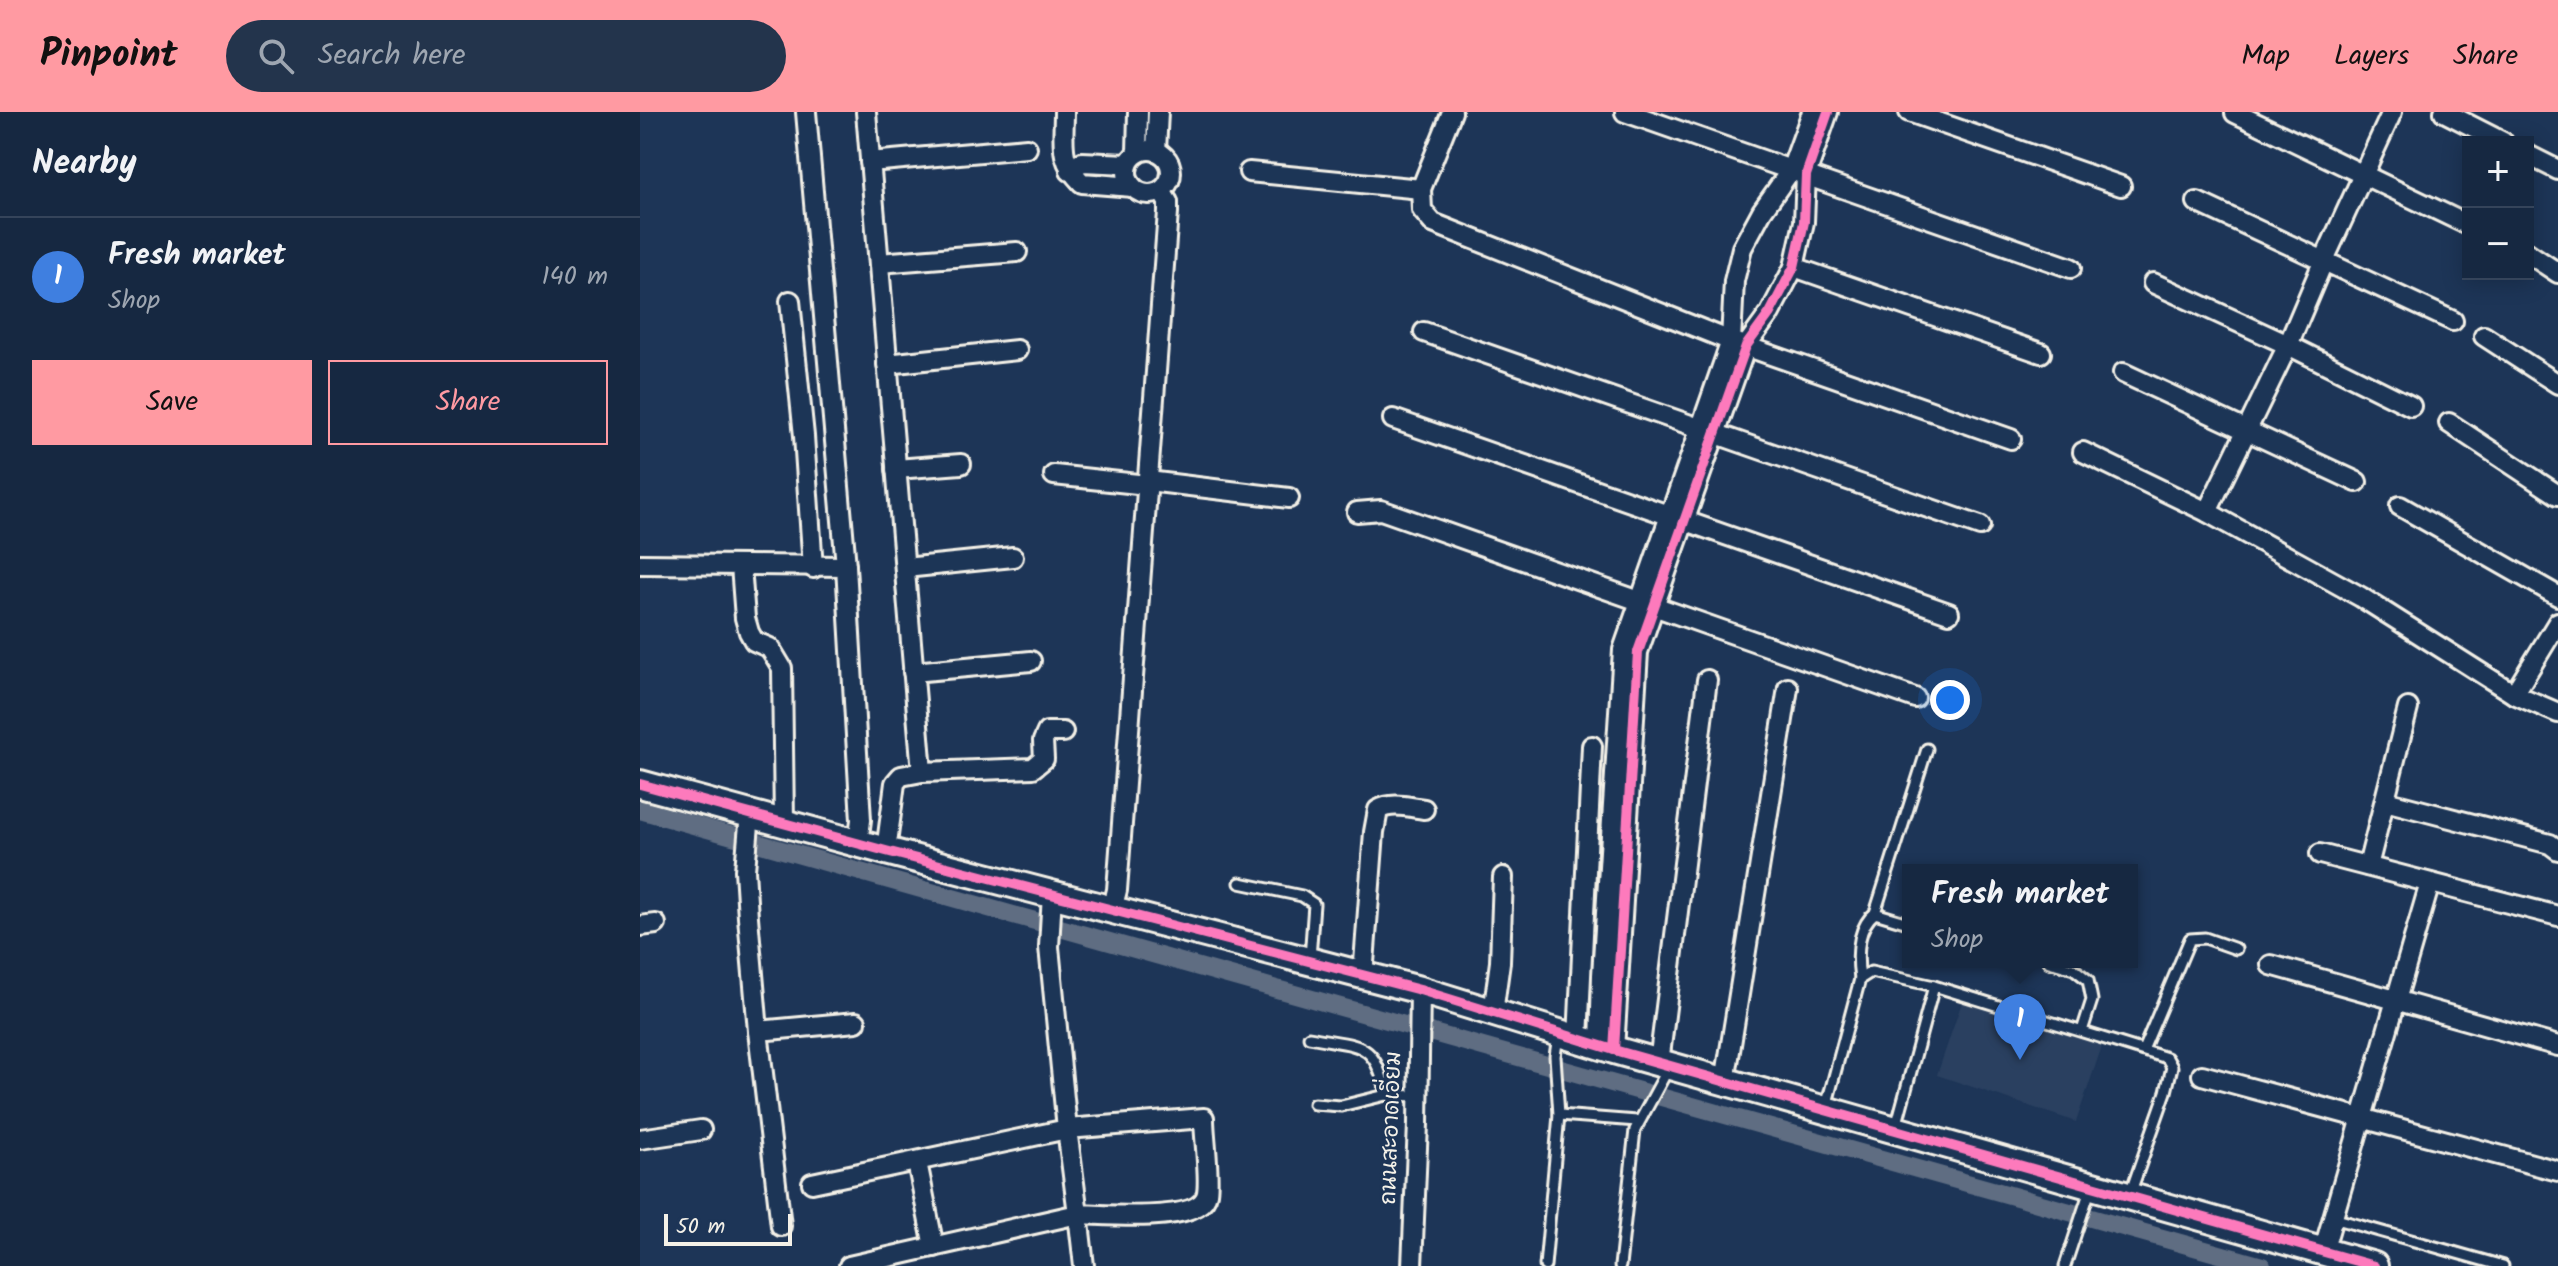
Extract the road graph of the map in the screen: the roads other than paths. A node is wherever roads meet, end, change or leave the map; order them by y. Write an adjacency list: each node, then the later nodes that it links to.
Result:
1 (806, 112): 71 (street)
2 (866, 112): 18 (street)
3 (1064, 112): 20 (street)
4 (1138, 112): 16 (street)
5 (1158, 112): 16 (street)
6 (1452, 112): 26 (street)
7 (1625, 112): 22 (street)
8 (1812, 112): 22 (street)
9 (1828, 112): 22 (street)
10 (1909, 112): 24 (street)
11 (2392, 112): 23 (street)
12 (2444, 112): 14 (street)
13 (2235, 113): 23 (street)
14 (2491, 136)
15 (1027, 148): 18 (street)
16 (1141, 156): 20 (street); 25 (street); 27 (street)
17 (2534, 158): 19 (street)
18 (870, 162): 33 (street)
19 (2558, 170)
20 (1070, 171): 25 (street)
21 (1249, 172): 26 (street)
22 (1799, 173): 34 (street); 35 (street); 42 (street)
23 (2364, 175): 29 (street); 32 (street)
24 (2121, 186)
25 (1133, 187): 27 (street)
26 (1421, 189): 42 (street)
27 (1161, 191): 60 (street)
28 (2197, 202): 32 (street)
29 (2462, 222)
30 (1017, 252): 33 (street)
31 (2534, 257): 36 (street)
32 (2324, 260): 39 (street); 43 (street)
33 (879, 263): 46 (street)
34 (1794, 267): 42 (street); 45 (street)
35 (2071, 268)
36 (2558, 273)
37 (2153, 283): 43 (street)
38 (790, 301): 72 (street)
39 (2453, 321)
40 (1424, 332): 52 (street)
41 (2484, 336): 48 (street)
42 (1738, 344): 52 (street); 54 (street)
43 (2288, 345): 49 (street); 53 (street)
44 (1017, 350): 46 (street)
45 (2041, 353)
46 (887, 364): 57 (street)
47 (2123, 373): 53 (street)
48 (2558, 384)
49 (2411, 406)
50 (1393, 419): 66 (street)
51 (2449, 423): 61 (street)
52 (1708, 431): 66 (street); 67 (street)
53 (2245, 431): 59 (street); 65 (street)
54 (2011, 439)
55 (2083, 452): 65 (street)
56 (961, 464): 57 (street)
57 (896, 469): 73 (street)
58 (1054, 475): 60 (street)
59 (2357, 482)
60 (1148, 483): 62 (street); 104 (street)
61 (2558, 495)
62 (1289, 498)
63 (2400, 506): 74 (street)
64 (1357, 512): 75 (street)
65 (2207, 512): 82 (street)
66 (1677, 518): 75 (street); 76 (street)
67 (1980, 526)
68 (1013, 557): 73 (street)
69 (640, 564): 70 (street)
70 (741, 566): 72 (street); 94 (street)
71 (846, 566): 72 (street); 95 (street)
72 (813, 568)
73 (905, 568): 79 (street)
74 (2558, 596)
75 (1647, 604): 83 (street); 122 (street)
76 (1949, 613)
77 (2558, 622): 82 (street)
78 (1031, 661): 79 (street)
79 (913, 672): 89 (street)
80 (1707, 680): 125 (street)
81 (1788, 688): 127 (street)
82 (2514, 694): 85 (street)
83 (1915, 698)
84 (2408, 708): 91 (street)
85 (2558, 713)
86 (1063, 732): 89 (street)
87 (1592, 746): 122 (street)
88 (1927, 749): 105 (lane)
89 (922, 772): 97 (street)
90 (640, 784): 93 (street)
91 (2385, 801): 96 (street); 99 (street)
92 (1424, 809): 112 (street)
93 (749, 820): 94 (street); 119 (street)
94 (784, 823): 95 (street)
95 (858, 843): 97 (street)
96 (2558, 850)
97 (886, 851): 103 (street)
98 (2320, 854): 99 (street)
99 (2368, 866): 102 (street)
100 (1503, 877): 117 (street)
101 (1240, 883): 109 (lane)
102 (2430, 883): 106 (street); 116 (street)
103 (1051, 902): 104 (street); 135 (street)
104 (1112, 910): 109 (street)
105 (1875, 913): 107 (lane); 113 (lane)
106 (2558, 916)
107 (1902, 921)
108 (2236, 949): 124 (lane)
109 (1310, 962): 112 (street)
110 (2271, 965): 116 (street)
111 (2070, 968): 120 (lane)
112 (1363, 976): 115 (street)
113 (1860, 979): 114 (lane); 131 (lane)
114 (1934, 986): 120 (lane); 137 (lane)
115 (1420, 1000): 117 (street); 129 (street, ถนนสะอาดเอี่ยม)
116 (2396, 1001): 123 (street); 133 (street)
117 (1493, 1013): 122 (street)
118 (856, 1022): 119 (street)
119 (758, 1031): 146 (street)
120 (2082, 1031): 124 (lane)
121 (1309, 1037): 128 (lane)
122 (1581, 1045): 125 (street); 132 (lane)
123 (2558, 1046)
124 (2143, 1050): 143 (lane)
125 (1663, 1070): 127 (street); 134 (lane)
126 (2202, 1075): 133 (street)
127 (1725, 1082): 131 (street)
128 (1386, 1095): 129 (lane); 130 (lane)
129 (1418, 1096): 151 (street, ถนนสะอาดเอี่ยม)
130 (1314, 1104)
131 (1826, 1110): 137 (street)
132 (1559, 1115): 134 (lane); 152 (lane)
133 (2361, 1119): 140 (street); 145 (street)
134 (1637, 1121): 153 (lane)
135 (1067, 1129): 139 (street); 144 (street); 144 (street)
136 (701, 1130): 138 (street)
137 (1895, 1130): 142 (street)
138 (640, 1139)
139 (917, 1162): 141 (street); 147 (street)
140 (2558, 1171)
141 (812, 1183)
142 (2089, 1193): 143 (street); 154 (lane)
143 (2129, 1197): 148 (street)
144 (1078, 1214): 147 (street); 150 (street)
145 (2333, 1218): 148 (street); 156 (lane)
146 (781, 1226)
147 (934, 1247): 149 (street)
148 (2323, 1252): 155 (street)
149 (849, 1266)
150 (1084, 1266)
151 (1412, 1266)
152 (1545, 1266)
153 (1620, 1266)
154 (2065, 1266)
155 (2374, 1266)
156 (2503, 1266)

